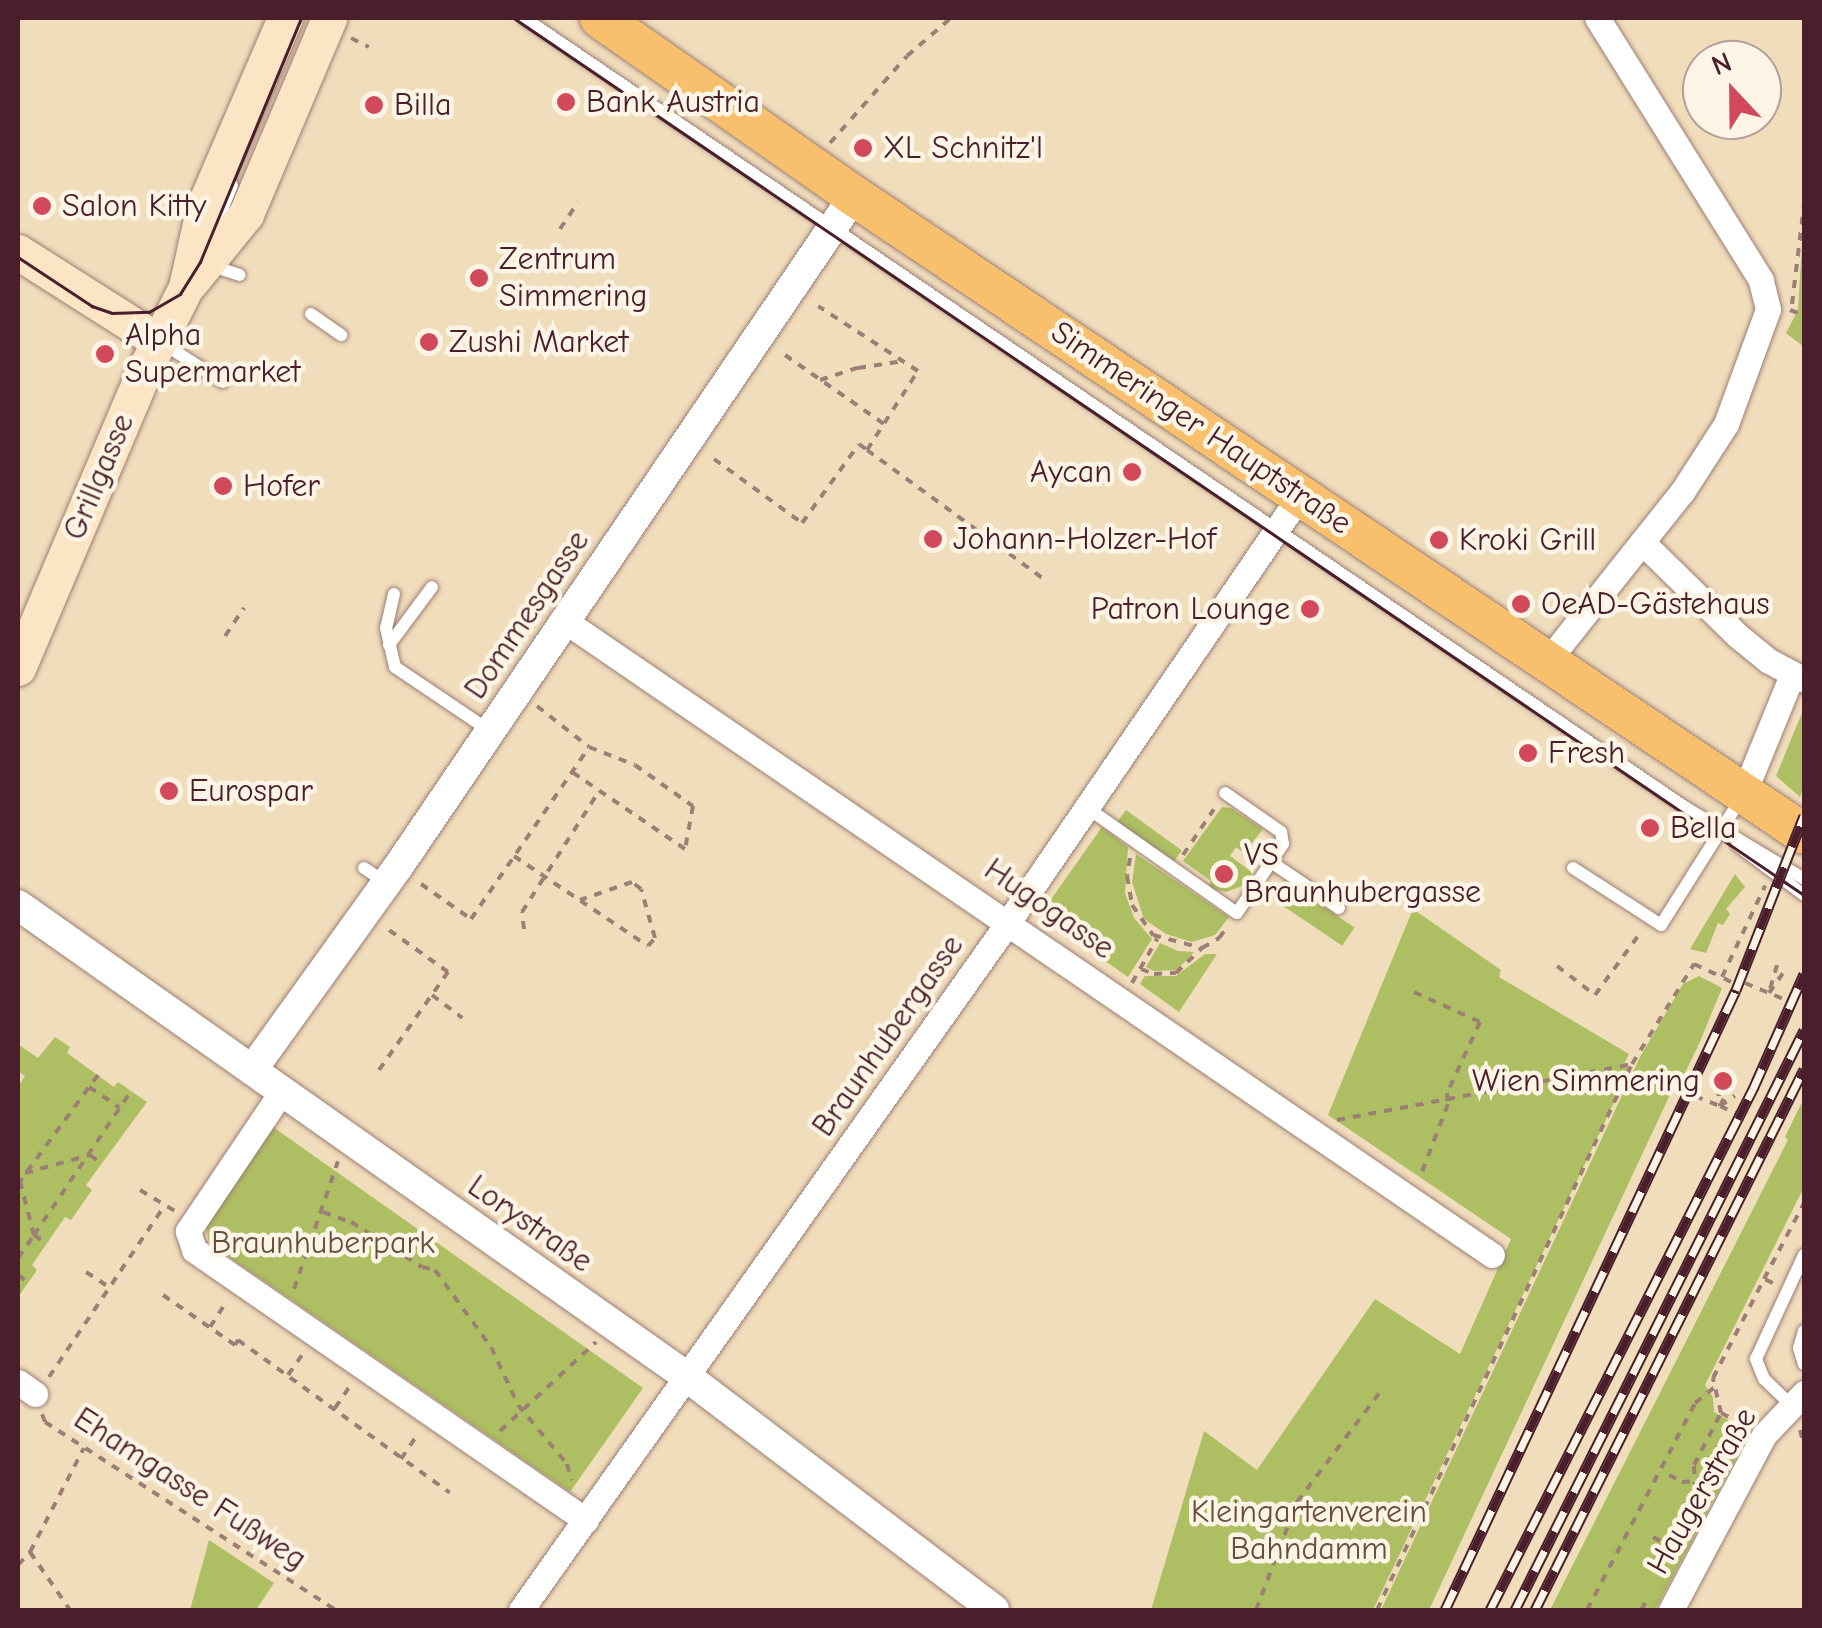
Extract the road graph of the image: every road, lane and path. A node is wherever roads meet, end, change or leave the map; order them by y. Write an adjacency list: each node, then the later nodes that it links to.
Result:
1 (285, 18): 17 (main road, Grillgasse)
2 (301, 18): 9 (lane)
3 (524, 18): 14 (lane)
4 (600, 18): 14 (main road, Simmeringer Hauptstraße)
5 (950, 18): 10 (path)
6 (1597, 18): 32 (street)
7 (334, 25): 8 (path); 17 (main road, Grillgasse)
8 (369, 47)
9 (259, 119)
10 (830, 143)
11 (238, 170): 17 (lane, Grillgasse)
12 (578, 202): 15 (path)
13 (1804, 205): 20 (path)
14 (844, 212): 30 (main road, Simmeringer Hauptstraße); 31 (lane); 37 (street, Dommesgasse)
15 (560, 228)
16 (18, 252): 22 (main road)
17 (205, 270): 22 (main road, Grillgasse)
18 (818, 306): 24 (path)
19 (310, 314): 21 (lane)
20 (1804, 315)
21 (341, 335)
22 (158, 341): 26 (lane); 42 (main road, Grillgasse)
23 (785, 355): 25 (path)
24 (903, 361): 25 (path); 27 (path)
25 (820, 380): 27 (path)
26 (223, 382)
27 (884, 424): 28 (path)
28 (867, 450): 29 (path); 33 (path)
29 (714, 460)
30 (1301, 494): 31 (street, Braunhubergasse); 41 (main road, Simmeringer Hauptstraße)
31 (1276, 530): 52 (street, Braunhubergasse); 53 (lane)
32 (1642, 542): 41 (street); 44 (street)
33 (1044, 580)
34 (432, 587): 39 (lane)
35 (394, 594): 39 (lane)
36 (244, 608): 38 (path)
37 (565, 621): 45 (street, Dommesgasse); 71 (street, Hugogasse)
38 (226, 636)
39 (390, 645): 43 (lane)
40 (415, 661): 43 (lane)
41 (1544, 664): 51 (main road, Simmeringer Hauptstraße)
42 (18, 668)
43 (412, 678): 46 (lane)
44 (1798, 678): 51 (street)
45 (518, 691): 46 (street, Dommesgasse); 47 (path)
46 (490, 731): 60 (street, Dommesgasse)
47 (589, 747): 48 (path); 49 (path)
48 (572, 772): 49 (path); 56 (path)
49 (599, 791): 61 (path)
50 (1225, 793): 57 (lane); 59 (path)
51 (1743, 795): 53 (lane); 54 (main road, Simmeringer Hauptstraße)
52 (1086, 807): 55 (lane); 71 (street, Braunhubergasse)
53 (1720, 831): 62 (lane); 64 (lane); 70 (lane)
54 (1804, 834)
55 (1136, 845): 59 (lane); 73 (path)
56 (514, 856): 60 (path); 61 (path)
57 (1270, 862): 67 (lane); 69 (lane)
58 (1572, 868): 70 (lane)
59 (1172, 871): 69 (lane)
60 (383, 873): 68 (street, Dommesgasse)
61 (546, 877): 65 (path); 72 (path)
62 (1804, 880)
63 (1766, 883): 79 (path)
64 (1804, 895)
65 (580, 900): 65 (path)
66 (18, 904): 89 (street, Lorystraße)
67 (1339, 908)
68 (364, 913): 84 (path); 89 (street, Dommesgasse)
69 (1237, 913): 74 (path)
70 (1648, 916): 76 (path)
71 (1010, 920): 85 (street, Hugogasse); 134 (street, Braunhubergasse)
72 (524, 930)
73 (1158, 938): 74 (path); 77 (path)
74 (1202, 948): 77 (path)
75 (1777, 965): 83 (path)
76 (1557, 966)
77 (1141, 969): 85 (path)
78 (1785, 970): 83 (path)
79 (1722, 977): 80 (path); 88 (path)
80 (1731, 982)
81 (1745, 983): 83 (path)
82 (1414, 992): 99 (path)
83 (1769, 993): 86 (path)
84 (432, 994): 87 (path); 90 (path)
85 (1121, 1000): 104 (street, Hugogasse)
86 (1788, 1001)
87 (462, 1018)
88 (1632, 1064): 99 (path); 158 (path)
89 (252, 1070): 95 (street, Lorystraße)
90 (379, 1070)
91 (98, 1075): 92 (path)
92 (89, 1088): 101 (path); 107 (path)
93 (1718, 1088): 100 (path)
94 (131, 1091): 101 (path)
95 (282, 1091): 103 (street, Lorystraße); 114 (street)
96 (1727, 1092): 100 (path)
97 (1696, 1096): 100 (path)
98 (1735, 1096): 100 (path)
99 (1448, 1098): 104 (path); 110 (path)
100 (1720, 1106): 102 (path)
101 (120, 1108): 105 (path)
102 (1736, 1113)
103 (344, 1137): 113 (path); 129 (street, Lorystraße)
104 (1319, 1138): 110 (street, Hugogasse)
105 (90, 1156): 106 (path); 107 (path); 115 (path)
106 (101, 1163)
107 (25, 1173): 108 (path)
108 (18, 1180): 115 (path)
109 (140, 1190): 112 (path)
110 (1411, 1200): 117 (street, Hugogasse)
111 (1804, 1203): 122 (path)
112 (165, 1205): 114 (path); 126 (path)
113 (323, 1212): 128 (path); 139 (path)
114 (194, 1222): 124 (street)
115 (34, 1235): 116 (path); 119 (path)
116 (47, 1244)
117 (1492, 1255)
118 (1804, 1255): 138 (lane)
119 (18, 1258)
120 (86, 1272): 126 (path)
121 (18, 1275): 123 (path)
122 (1764, 1279): 125 (path); 136 (path)
123 (28, 1282)
124 (240, 1282): 128 (street); 130 (path)
125 (1780, 1286)
126 (109, 1287): 132 (path)
127 (163, 1295): 130 (path)
128 (278, 1308): 141 (street)
129 (613, 1324): 134 (street, Lorystraße); 139 (path)
130 (210, 1327): 144 (path)
131 (1804, 1332): 133 (lane)
132 (60, 1364)
133 (1804, 1364)
134 (686, 1376): 148 (street, Braunhubergasse); 153 (street, Lorystraße)
135 (1384, 1387): 157 (path)
136 (1715, 1387): 140 (path); 159 (path)
137 (26, 1388): 142 (path, Ehamgasse Fußweg)
138 (1797, 1399): 160 (street, Haugerstraße)
139 (522, 1410): 143 (path); 148 (path)
140 (1721, 1413)
141 (432, 1414): 143 (street); 144 (path)
142 (84, 1448): 151 (path); 155 (path, Ehamgasse Fußweg)
143 (482, 1448): 148 (street)
144 (401, 1459): 147 (path)
145 (1669, 1476): 146 (path)
146 (1694, 1481)
147 (450, 1493)
148 (586, 1520): 156 (street, Braunhubergasse)
149 (1653, 1537): 150 (path)
150 (1674, 1549)
151 (30, 1552): 152 (path); 154 (path)
152 (18, 1564)
153 (989, 1609)
154 (70, 1610)
155 (336, 1610)
156 (521, 1610)
157 (1256, 1610)
158 (1378, 1610)
159 (1587, 1610)
160 (1672, 1610)

